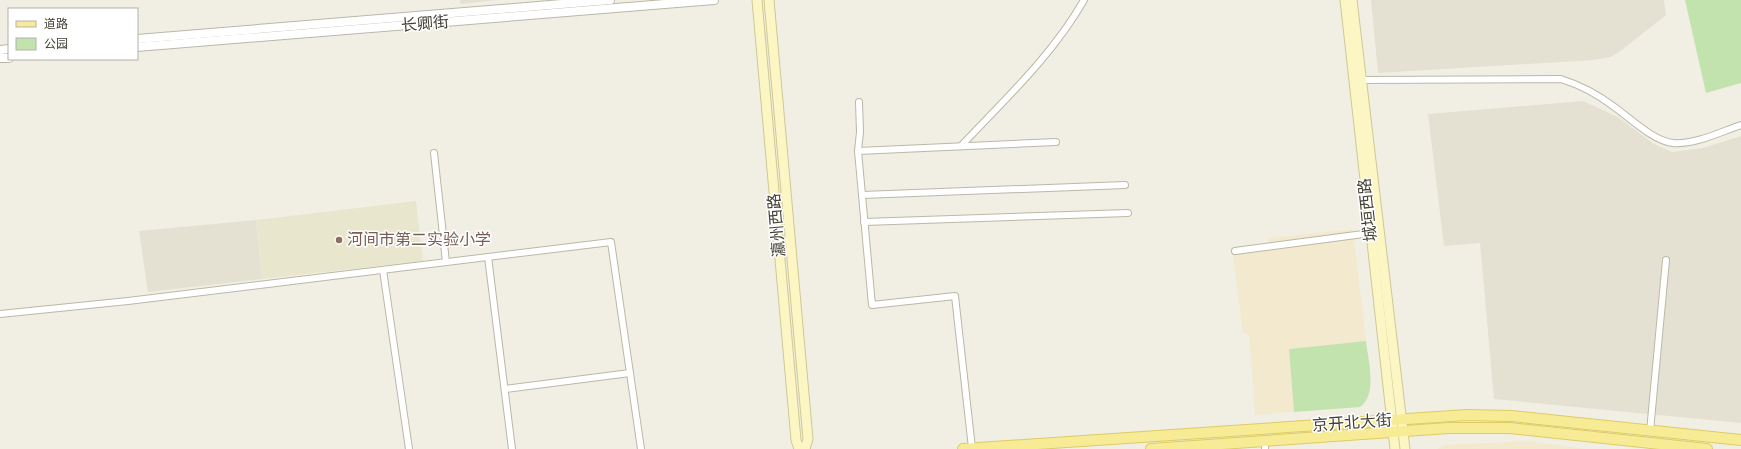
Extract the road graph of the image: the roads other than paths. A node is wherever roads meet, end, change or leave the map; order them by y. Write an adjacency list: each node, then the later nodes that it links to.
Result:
1 (604, 0): 2 (street, 长卿街); 9 (street, 长卿街)
2 (610, 0)
3 (714, 0): 10 (street, 长卿街)
4 (757, 0): 39 (main road, 瀛州西路)
5 (769, 0): 40 (main road, 瀛州西路)
6 (1084, 0): 15 (street)
7 (1345, 0): 22 (main road, 城垣西路)
8 (1352, 0): 11 (main road, 城垣西路)
9 (138, 39)
10 (138, 47)
11 (1361, 80): 13 (street); 31 (main road, 城垣西路)
12 (859, 102): 16 (street)
13 (1741, 125)
14 (1056, 142): 15 (street)
15 (961, 146): 16 (street)
16 (858, 151): 19 (street)
17 (434, 153): 26 (street)
18 (1126, 185): 19 (street)
19 (862, 195): 21 (street)
20 (1128, 213): 21 (street)
21 (864, 222): 41 (street)
22 (1371, 233): 23 (street); 31 (main road, 城垣西路)
23 (1235, 251)
24 (488, 257): 26 (street); 29 (street); 30 (street)
25 (1666, 260): 32 (street)
26 (446, 262): 27 (street)
27 (383, 270): 28 (street); 36 (street)
28 (0, 314)
29 (630, 374): 30 (street); 38 (street)
30 (505, 389): 37 (street)
31 (1397, 420): 32 (main road, 京开北大街); 33 (main road); 41 (main road, 京开北大街)
32 (1650, 431): 34 (main road, 京开北大街)
33 (1398, 432): 35 (main road, 京开北大街); 43 (main road); 44 (main road); 45 (main road, 京开北大街)
34 (1741, 440)
35 (1265, 445): 42 (main road, 京开北大街)
36 (409, 449)
37 (512, 449)
38 (641, 449)
39 (799, 449)
40 (805, 449)
41 (968, 449)
42 (1150, 449)
43 (1395, 449)
44 (1405, 449)
45 (1707, 449)

